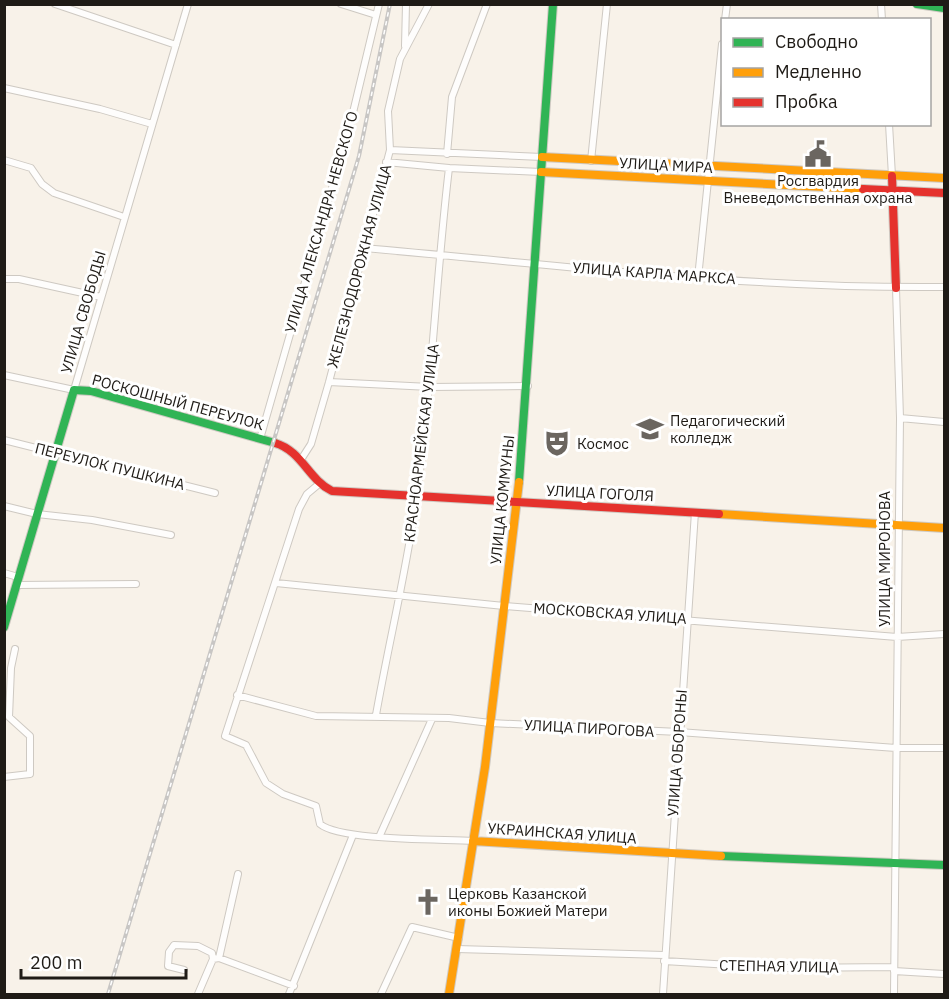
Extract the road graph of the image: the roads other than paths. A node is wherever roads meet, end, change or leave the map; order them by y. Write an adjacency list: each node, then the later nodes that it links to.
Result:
1 (55, 4): 13 (street)
2 (188, 4): 13 (street, УЛИЦА СВОБОДЫ)
3 (341, 4): 12 (street)
4 (379, 4): 12 (street, УЛИЦА АЛЕКСАНДРА НЕВСКОГО)
5 (406, 4): 14 (street)
6 (429, 4): 14 (street, ЖЕЛЕЗНОДОРОЖНАЯ УЛИЦА)
7 (487, 4): 20 (street)
8 (553, 4): 21 (street, УЛИЦА КОММУНЫ)
9 (607, 4): 24 (street)
10 (917, 4): 11 (street)
11 (945, 8)
12 (376, 15): 49 (street, УЛИЦА АЛЕКСАНДРА НЕВСКОГО)
13 (176, 45): 17 (street, УЛИЦА СВОБОДЫ)
14 (405, 49): 19 (street, ЖЕЛЕЗНОДОРОЖНАЯ УЛИЦА)
15 (721, 62): 26 (street)
16 (4, 88): 17 (street)
17 (152, 124): 33 (street, УЛИЦА СВОБОДЫ)
18 (889, 126): 28 (street, УЛИЦА МИРОНОВА)
19 (390, 150): 20 (street, УЛИЦА МИРА); 23 (street, ЖЕЛЕЗНОДОРОЖНАЯ УЛИЦА)
20 (447, 154): 21 (street, УЛИЦА МИРА)
21 (542, 157): 24 (street, УЛИЦА МИРА); 27 (street, УЛИЦА КОММУНЫ)
22 (4, 160): 33 (street)
23 (386, 162): 25 (street, УЛИЦА МИРА); 34 (street, ЖЕЛЕЗНОДОРОЖНАЯ УЛИЦА)
24 (591, 162): 26 (street, УЛИЦА МИРА)
25 (449, 168): 27 (street, УЛИЦА МИРА); 35 (street, КРАСНОАРМЕЙСКАЯ УЛИЦА)
26 (709, 168): 28 (street, УЛИЦА МИРА); 30 (street)
27 (541, 172): 30 (street, УЛИЦА МИРА); 36 (street, УЛИЦА КОММУНЫ)
28 (892, 176): 29 (street, УЛИЦА МИРА); 31 (street, УЛИЦА МИРОНОВА)
29 (945, 178)
30 (708, 182): 31 (street, УЛИЦА МИРА); 37 (street)
31 (893, 191): 32 (street, УЛИЦА МИРА); 40 (street, УЛИЦА МИРОНОВА)
32 (945, 193)
33 (124, 217): 41 (street, УЛИЦА СВОБОДЫ)
34 (364, 248): 35 (street, УЛИЦА КАРЛА МАРКСА); 43 (street, ЖЕЛЕЗНОДОРОЖНАЯ УЛИЦА)
35 (438, 255): 36 (street, УЛИЦА КАРЛА МАРКСА); 45 (street, КРАСНОАРМЕЙСКАЯ УЛИЦА)
36 (536, 264): 37 (street, УЛИЦА КАРЛА МАРКСА); 44 (street, УЛИЦА КОММУНЫ)
37 (698, 278): 40 (street, УЛИЦА КАРЛА МАРКСА)
38 (4, 279): 41 (street)
39 (945, 287): 40 (street, УЛИЦА КАРЛА МАРКСА)
40 (896, 288): 47 (street, УЛИЦА МИРОНОВА)
41 (101, 297): 46 (street, УЛИЦА СВОБОДЫ)
42 (4, 375): 46 (street, РОСКОШНЫЙ ПЕРЕУЛОК)
43 (329, 382): 45 (street); 52 (street, ЖЕЛЕЗНОДОРОЖНАЯ УЛИЦА)
44 (528, 386): 45 (street); 56 (street, УЛИЦА КОММУНЫ)
45 (430, 387): 55 (street, КРАСНОАРМЕЙСКАЯ УЛИЦА)
46 (74, 390): 49 (street, РОСКОШНЫЙ ПЕРЕУЛОК); 51 (street, УЛИЦА СВОБОДЫ)
47 (900, 418): 48 (street); 60 (street, УЛИЦА МИРОНОВА)
48 (945, 422)
49 (260, 439): 52 (street, РОСКОШНЫЙ ПЕРЕУЛОК)
50 (4, 440): 51 (street, ПЕРЕУЛОК ПУШКИНА)
51 (55, 452): 54 (street, ПЕРЕУЛОК ПУШКИНА); 59 (street, УЛИЦА СВОБОДЫ)
52 (302, 458): 53 (street)
53 (319, 484): 55 (street, УЛИЦА ГОГОЛЯ); 65 (street)
54 (215, 493)
55 (417, 496): 56 (street, УЛИЦА ГОГОЛЯ); 67 (street, КРАСНОАРМЕЙСКАЯ УЛИЦА)
56 (517, 502): 58 (street, УЛИЦА ГОГОЛЯ); 68 (street, УЛИЦА КОММУНЫ)
57 (4, 506): 59 (street)
58 (695, 512): 60 (street, УЛИЦА ГОГОЛЯ); 69 (street, УЛИЦА ОБОРОНЫ)
59 (37, 514): 62 (street); 64 (street, УЛИЦА СВОБОДЫ)
60 (897, 525): 61 (street, УЛИЦА ГОГОЛЯ); 72 (street, УЛИЦА МИРОНОВА)
61 (945, 528)
62 (171, 535)
63 (4, 573): 64 (street)
64 (17, 581): 66 (street); 70 (street, УЛИЦА СВОБОДЫ)
65 (276, 583): 67 (street, МОСКОВСКАЯ УЛИЦА); 74 (street)
66 (136, 584)
67 (402, 594): 68 (street, МОСКОВСКАЯ УЛИЦА); 75 (street, КРАСНОАРМЕЙСКАЯ УЛИЦА)
68 (504, 606): 69 (street, МОСКОВСКАЯ УЛИЦА); 77 (street, УЛИЦА КОММУНЫ)
69 (687, 619): 72 (street, МОСКОВСКАЯ УЛИЦА); 78 (street, УЛИЦА ОБОРОНЫ)
70 (4, 627)
71 (945, 634): 72 (street, МОСКОВСКАЯ УЛИЦА)
72 (897, 637): 79 (street, УЛИЦА МИРОНОВА)
73 (15, 649): 81 (street)
74 (237, 695): 75 (street, УЛИЦА ПИРОГОВА); 82 (street, УКРАИНСКАЯ УЛИЦА)
75 (376, 715): 76 (street, УЛИЦА ПИРОГОВА)
76 (432, 719): 77 (street, УЛИЦА ПИРОГОВА); 83 (street)
77 (490, 723): 78 (street, УЛИЦА ПИРОГОВА); 84 (street, УЛИЦА КОММУНЫ)
78 (679, 732): 79 (street, УЛИЦА ПИРОГОВА); 85 (street, УЛИЦА ОБОРОНЫ)
79 (896, 748): 80 (street, УЛИЦА ПИРОГОВА); 86 (street, УЛИЦА МИРОНОВА)
80 (945, 748)
81 (4, 777)
82 (353, 835): 83 (street, УКРАИНСКАЯ УЛИЦА); 96 (street)
83 (380, 835): 84 (street, УКРАИНСКАЯ УЛИЦА)
84 (473, 841): 85 (street, УКРАИНСКАЯ УЛИЦА); 89 (street, УЛИЦА КОММУНЫ)
85 (670, 854): 86 (street, УКРАИНСКАЯ УЛИЦА); 91 (street, УЛИЦА ОБОРОНЫ)
86 (896, 864): 87 (street, УКРАИНСКАЯ УЛИЦА); 93 (street, УЛИЦА МИРОНОВА)
87 (945, 865)
88 (238, 873): 92 (street)
89 (459, 938): 90 (street, УЛИЦА КОММУНЫ); 99 (street)
90 (457, 949): 91 (street, СТЕПНАЯ УЛИЦА); 100 (street, УЛИЦА КОММУНЫ)
91 (664, 958): 93 (street, СТЕПНАЯ УЛИЦА); 101 (street, УЛИЦА ОБОРОНЫ)
92 (216, 959): 94 (street); 96 (street); 97 (street)
93 (894, 969): 95 (street, СТЕПНАЯ УЛИЦА); 102 (street, УЛИЦА МИРОНОВА)
94 (184, 970)
95 (945, 974)
96 (294, 986): 98 (street)
97 (198, 994)
98 (289, 994)
99 (381, 994)
100 (449, 994)
101 (663, 994)
102 (894, 994)

